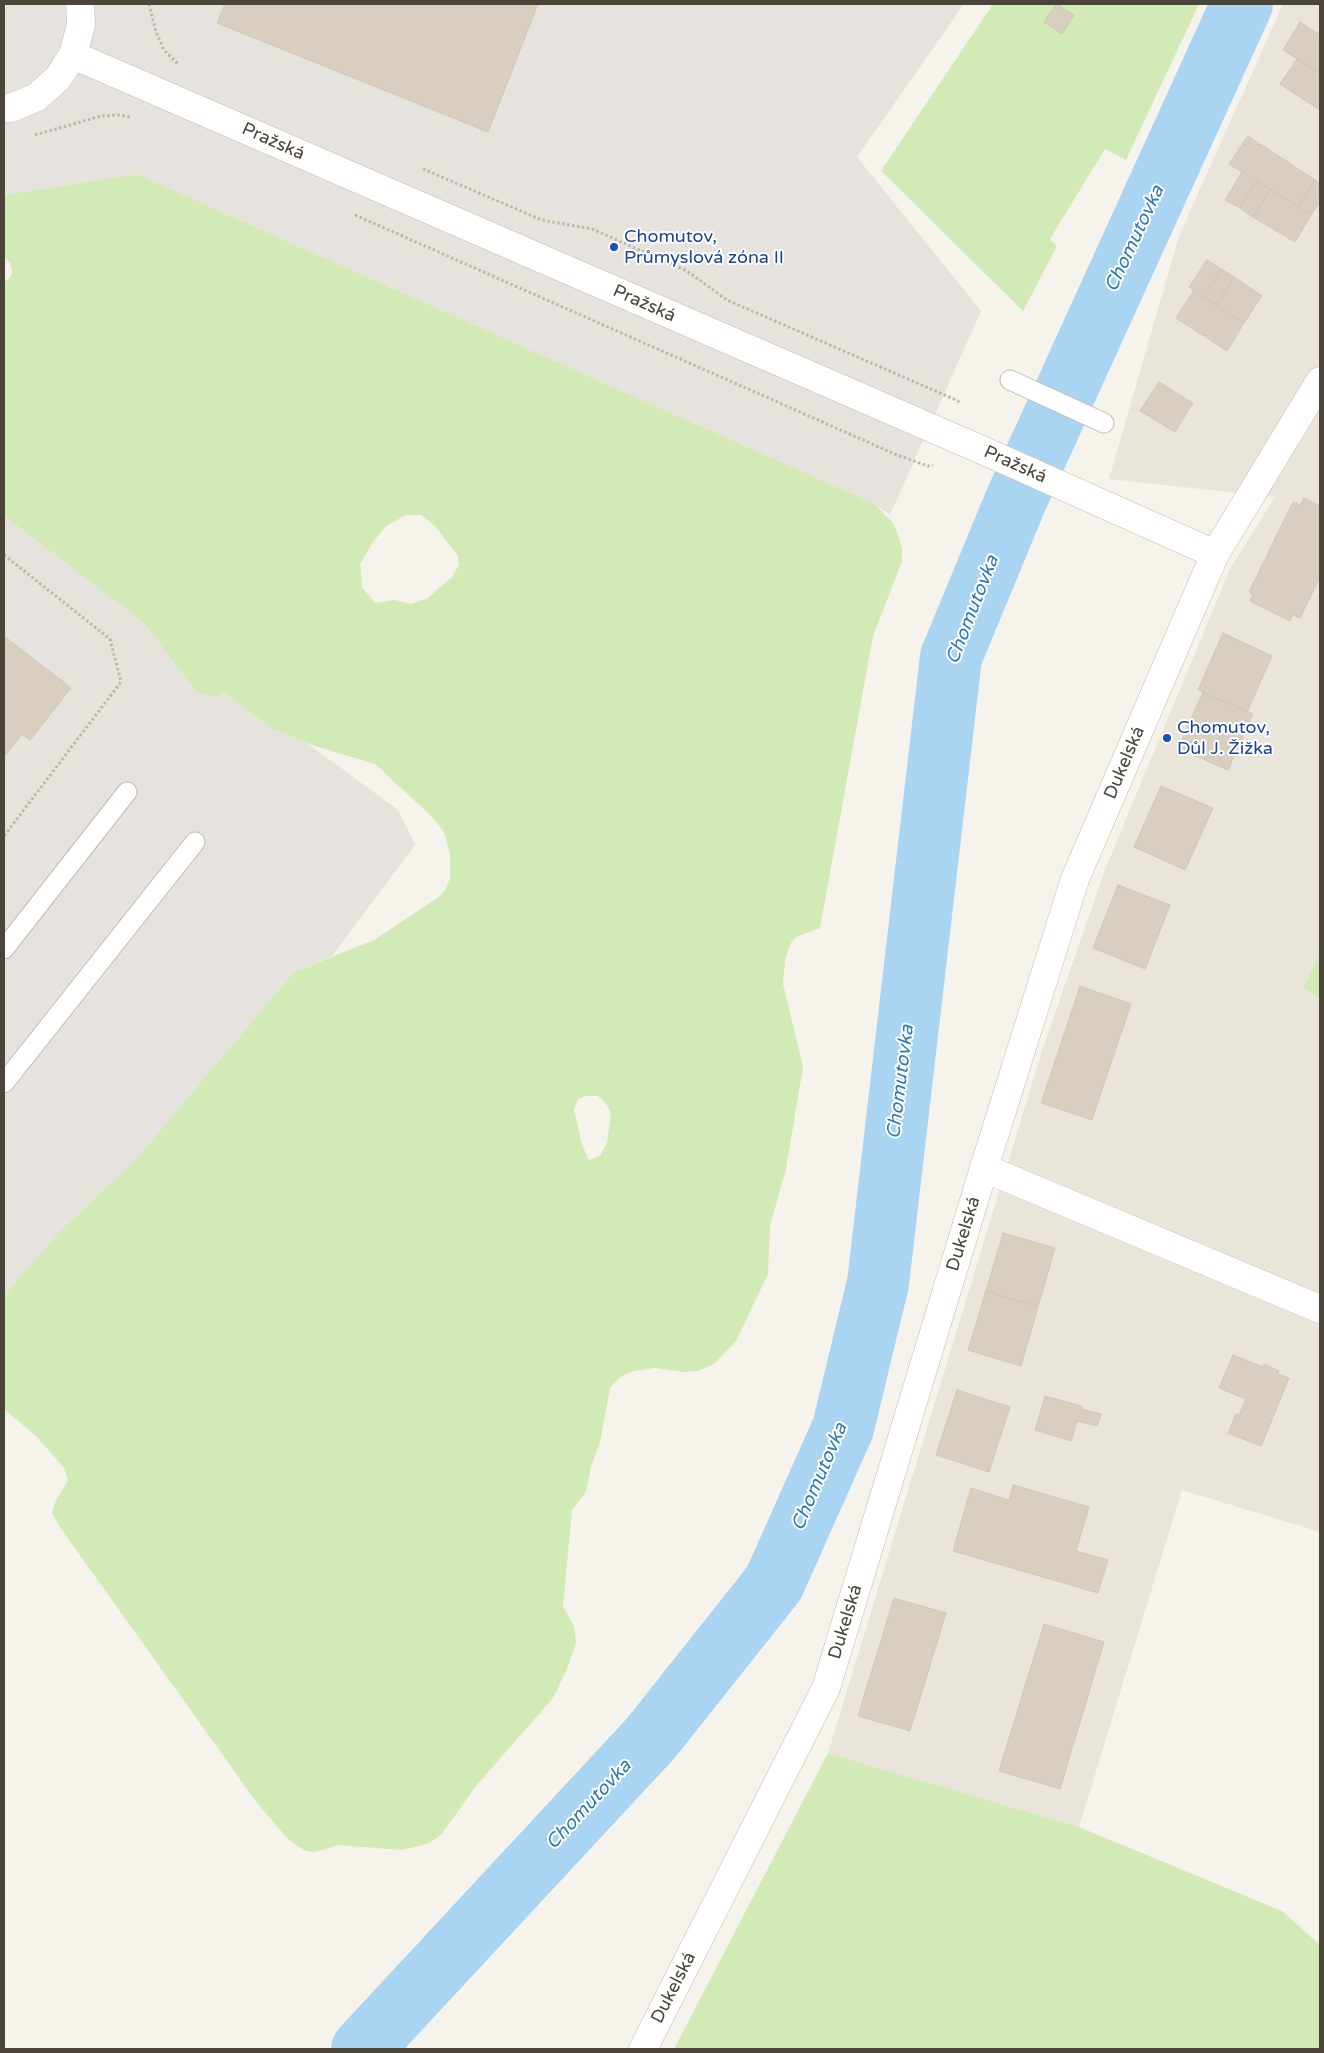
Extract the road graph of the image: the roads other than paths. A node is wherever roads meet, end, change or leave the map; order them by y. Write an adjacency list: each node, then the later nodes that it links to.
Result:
1 (80, 4): 2 (street)
2 (73, 55): 3 (street); 7 (street, Pražská)
3 (4, 108)
4 (1010, 380): 6 (lane)
5 (1320, 381): 7 (street, Dukelská)
6 (1104, 423)
7 (1214, 554): 12 (street, Dukelská)
8 (127, 792): 10 (lane)
9 (195, 842): 11 (lane)
10 (4, 950)
11 (4, 1083)
12 (984, 1168): 13 (street); 14 (street, Dukelská)
13 (1320, 1309)
14 (643, 2049)

